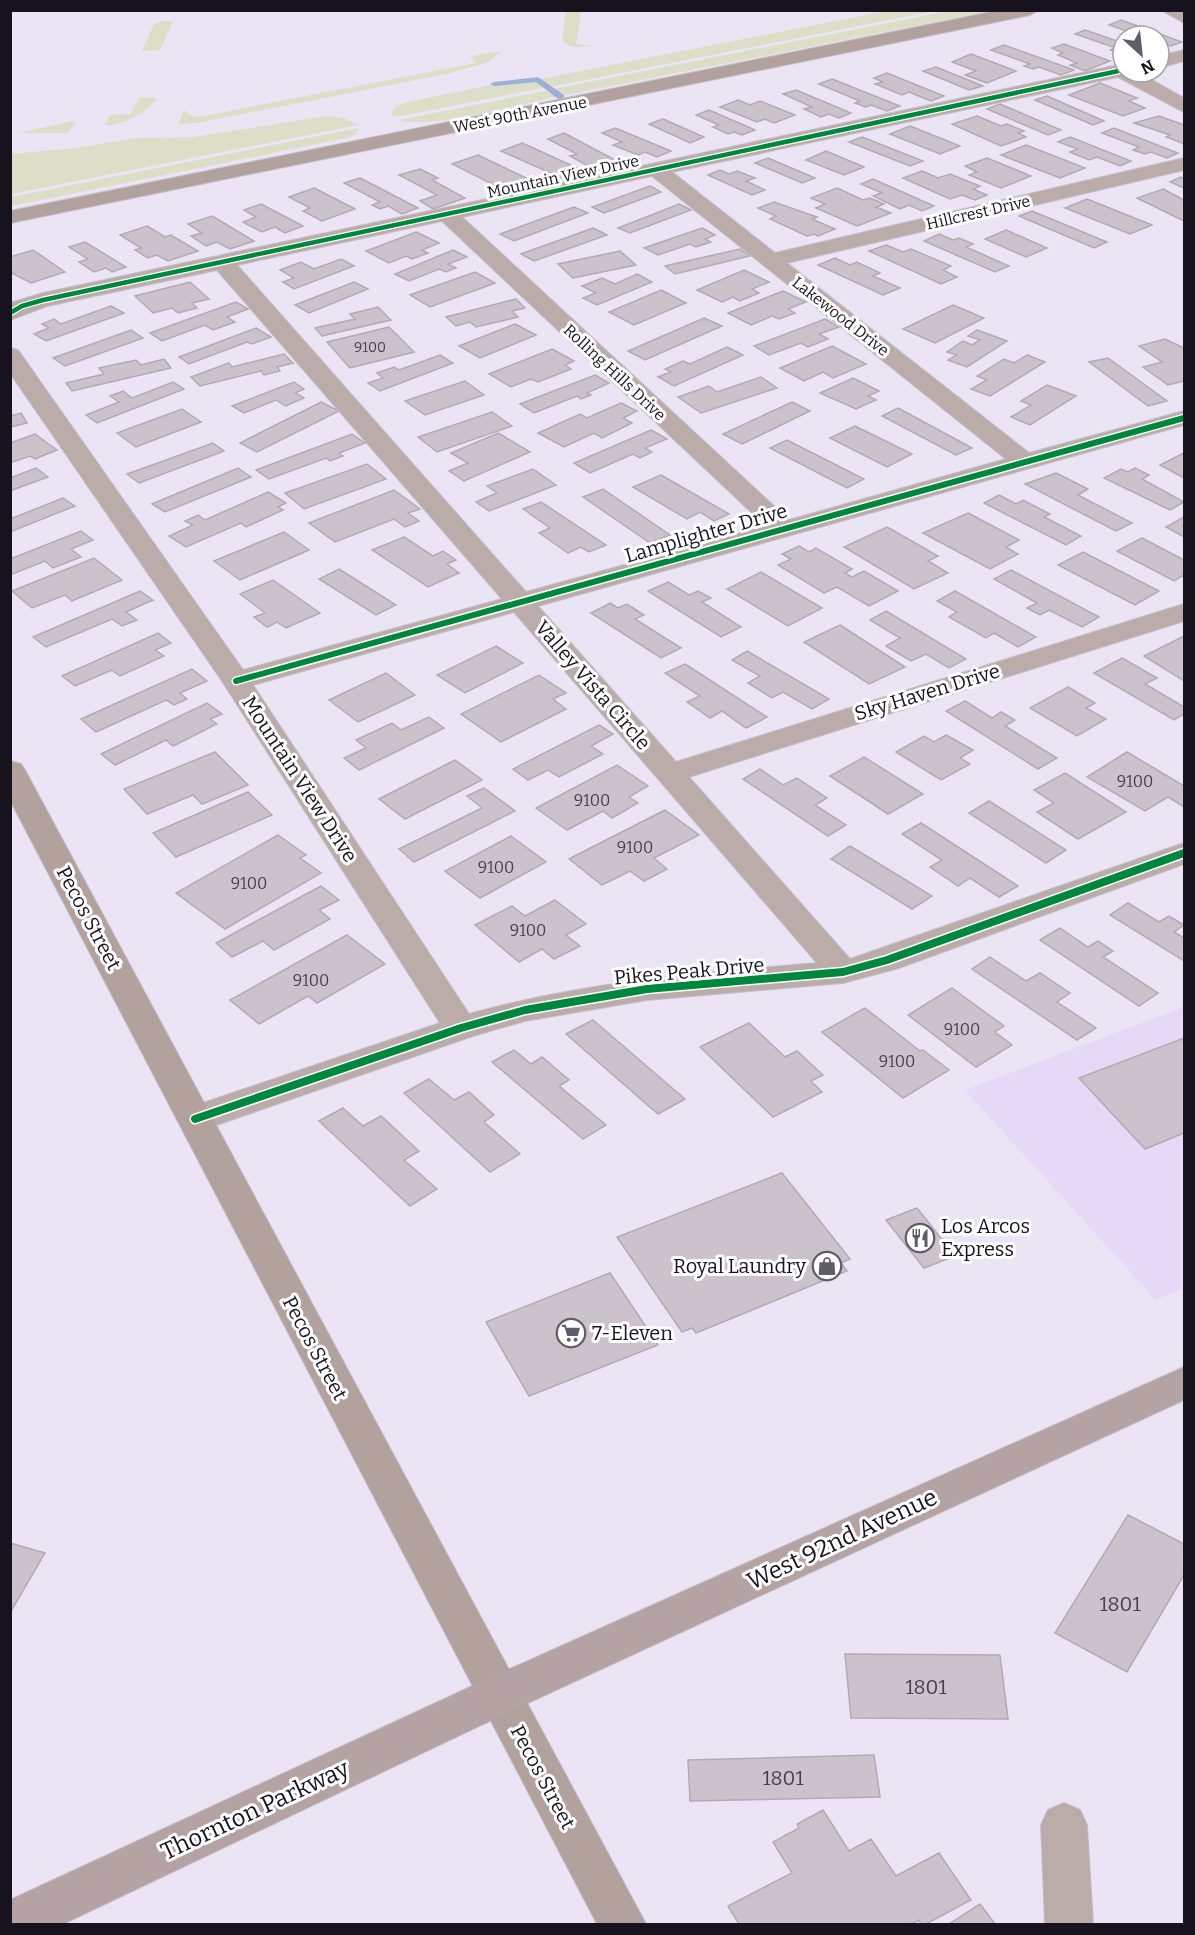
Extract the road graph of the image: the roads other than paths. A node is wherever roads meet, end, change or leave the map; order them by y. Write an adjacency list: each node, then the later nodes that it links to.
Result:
1 (1030, 10): 10 (street, West 90th Avenue)
2 (1170, 10): 3 (street)
3 (1185, 18)
4 (1111, 74): 8 (street, Mountain View Drive)
5 (1146, 84): 6 (street)
6 (1185, 106)
7 (1185, 164): 11 (street, Hillcrest Drive)
8 (657, 170): 9 (street, Mountain View Drive); 11 (street, Lakewood Drive)
9 (446, 214): 12 (street, Mountain View Drive); 17 (street, Rolling Hills Drive)
10 (10, 217)
11 (771, 260): 16 (street, Lakewood Drive)
12 (223, 262): 13 (street, Mountain View Drive); 18 (street, Valley Vista Circle)
13 (10, 313)
14 (10, 355): 20 (street, Mountain View Drive)
15 (1185, 418): 16 (street, Lamplighter Drive)
16 (1025, 462): 17 (street, Lamplighter Drive)
17 (784, 529): 18 (street, Lamplighter Drive)
18 (520, 602): 20 (street, Lamplighter Drive); 22 (street, Valley Vista Circle)
19 (1185, 612): 22 (street, Sky Haven Drive)
20 (236, 681): 25 (street, Mountain View Drive)
21 (10, 770): 26 (street, Pecos Street)
22 (670, 773): 24 (street, Valley Vista Circle)
23 (1185, 853): 24 (street, Pikes Peak Drive)
24 (843, 972): 25 (street, Pikes Peak Drive)
25 (461, 1028): 26 (street, Pikes Peak Drive)
26 (195, 1119): 28 (street, Pecos Street)
27 (1185, 1383): 28 (main road, West 92nd Avenue)
28 (499, 1695): 30 (main road, Thornton Parkway); 31 (street, Pecos Street)
29 (1064, 1825): 32 (street)
30 (12, 1924)
31 (622, 1924)
32 (1069, 1924)

